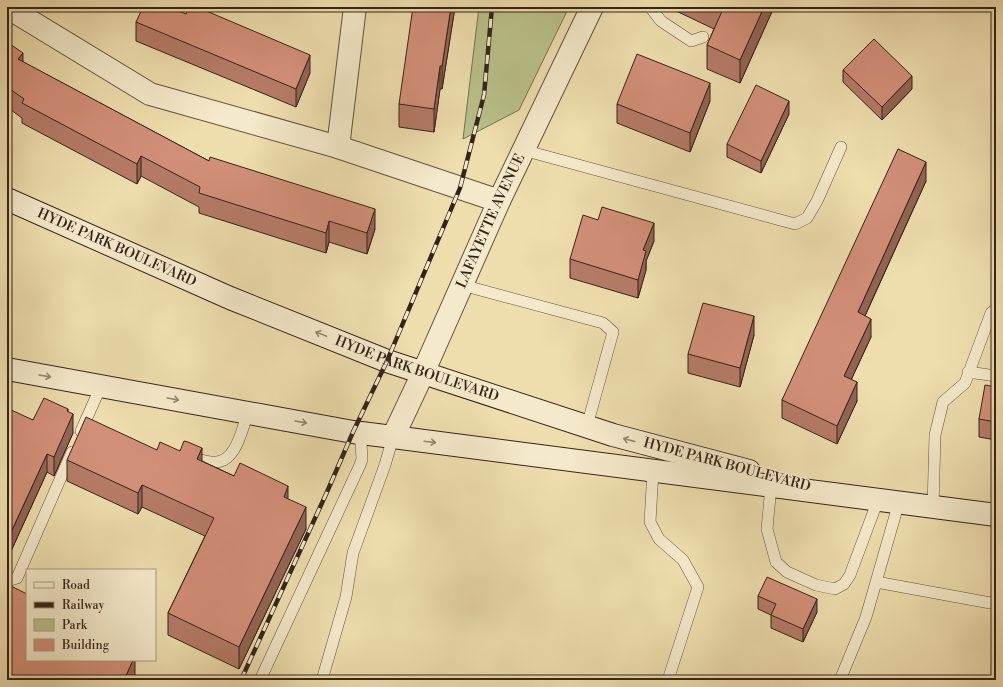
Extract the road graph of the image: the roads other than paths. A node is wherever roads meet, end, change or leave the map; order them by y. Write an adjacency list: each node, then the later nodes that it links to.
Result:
1 (7, 7): 6 (main road)
2 (355, 7): 6 (main road)
3 (592, 7): 8 (main road, LAFAYETTE AVENUE)
4 (650, 7): 5 (lane)
5 (703, 37)
6 (338, 147): 10 (main road)
7 (841, 147): 8 (lane)
8 (523, 150): 10 (main road, LAFAYETTE AVENUE)
9 (7, 199): 15 (main road, HYDE PARK BOULEVARD, one-way to 9)
10 (499, 201): 11 (main road, LAFAYETTE AVENUE)
11 (462, 285): 15 (main road, LAFAYETTE AVENUE); 19 (lane)
12 (996, 309): 14 (lane)
13 (7, 369): 17 (main road, HYDE PARK BOULEVARD, one-way to 17)
14 (968, 372): 16 (lane); 30 (lane)
15 (423, 373): 19 (main road, HYDE PARK BOULEVARD); 23 (main road, LAFAYETTE AVENUE)
16 (996, 376)
17 (101, 386): 18 (main road, HYDE PARK BOULEVARD, one-way to 18); 20 (lane)
18 (248, 412): 22 (main road, HYDE PARK BOULEVARD, one-way to 22); 24 (lane)
19 (586, 426): 27 (main road, HYDE PARK BOULEVARD, one-way to 19)
20 (83, 428): 21 (lane); 32 (lane)
21 (95, 432)
22 (365, 433): 23 (main road, HYDE PARK BOULEVARD); 35 (lane)
23 (393, 437): 25 (main road, HYDE PARK BOULEVARD, one-way to 25); 36 (lane)
24 (176, 453)
25 (653, 471): 26 (main road, HYDE PARK BOULEVARD); 37 (lane)
26 (771, 486): 27 (main road, HYDE PARK BOULEVARD); 28 (lane)
27 (843, 495): 28 (main road, HYDE PARK BOULEVARD)
28 (878, 500): 29 (main road, HYDE PARK BOULEVARD)
29 (899, 502): 30 (main road, HYDE PARK BOULEVARD); 33 (lane)
30 (933, 507): 31 (main road, HYDE PARK BOULEVARD)
31 (996, 515)
32 (7, 581)
33 (876, 582): 34 (lane); 38 (lane)
34 (996, 604)
35 (260, 680)
36 (322, 680)
37 (668, 680)
38 (840, 680)

